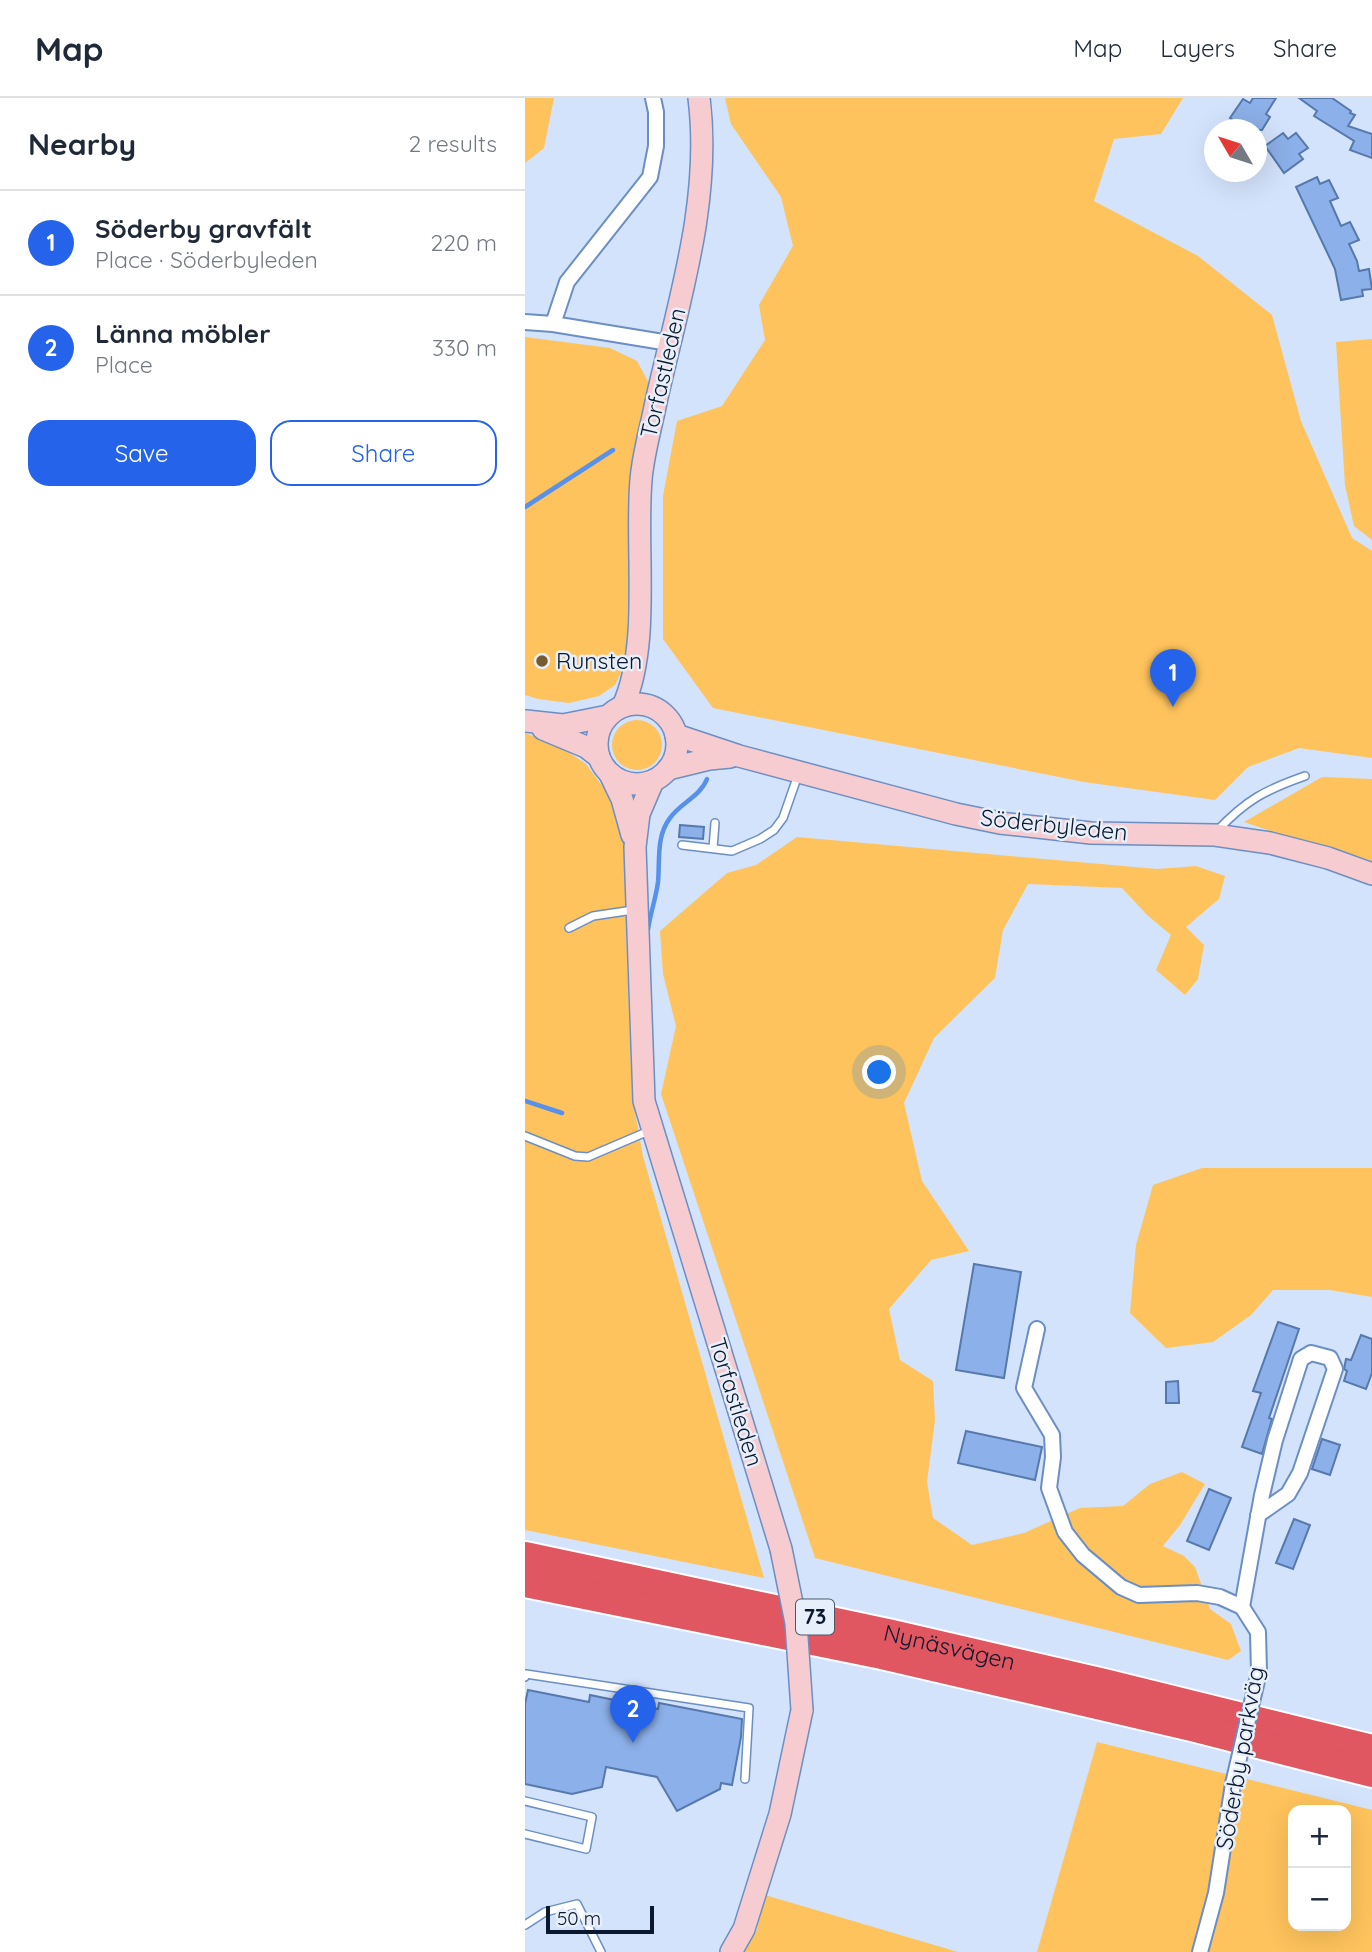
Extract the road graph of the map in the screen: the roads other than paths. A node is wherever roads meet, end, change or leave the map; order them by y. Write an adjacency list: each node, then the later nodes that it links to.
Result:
1 (653, 98): 4 (street)
2 (699, 98): 5 (street, Torfastleden)
3 (525, 322): 4 (street)
4 (553, 324): 5 (street)
5 (669, 343): 6 (street, Torfastleden)
6 (638, 650): 7 (street, Torfastleden); 8 (street, Torfastleden)
7 (654, 708): 8 (street); 10 (street)
8 (616, 711): 9 (street); 12 (street)
9 (526, 721): 12 (street)
10 (676, 735): 11 (street, Söderbyleden); 14 (street)
11 (739, 756): 13 (street, Söderbyleden); 14 (street, Söderbyleden)
12 (604, 765): 14 (street); 19 (street, Torfastleden)
13 (800, 771): 17 (street, Söderbyleden); 20 (lane)
14 (661, 775): 19 (street, Torfastleden)
15 (1305, 776): 17 (lane)
16 (716, 823): 20 (lane)
17 (1215, 835): 21 (street, Söderbyleden)
18 (682, 845): 20 (lane)
19 (635, 847): 22 (street, Torfastleden)
20 (713, 848)
21 (1372, 874)
22 (637, 909): 23 (lane); 24 (street, Torfastleden)
23 (569, 928)
24 (652, 1129): 25 (lane); 41 (street, Torfastleden, bridge)
25 (525, 1136)
26 (1037, 1329): 30 (street)
27 (1258, 1515): 27 (street); 30 (street)
28 (525, 1556): 32 (highway, Nynäsvägen / 73)
29 (525, 1583): 33 (highway, Nynäsvägen / 73)
30 (1242, 1608): 42 (street, Söderby parkväg, bridge)
31 (525, 1677): 35 (lane)
32 (1372, 1749)
33 (1330, 1762): 34 (highway, Nynäsvägen / 73); 36 (highway)
34 (1372, 1773)
35 (745, 1779)
36 (1372, 1781)
37 (525, 1801): 38 (lane)
38 (525, 1834)
39 (525, 1925): 40 (lane)
40 (601, 1952)
41 (731, 1952)
42 (1200, 1952)

